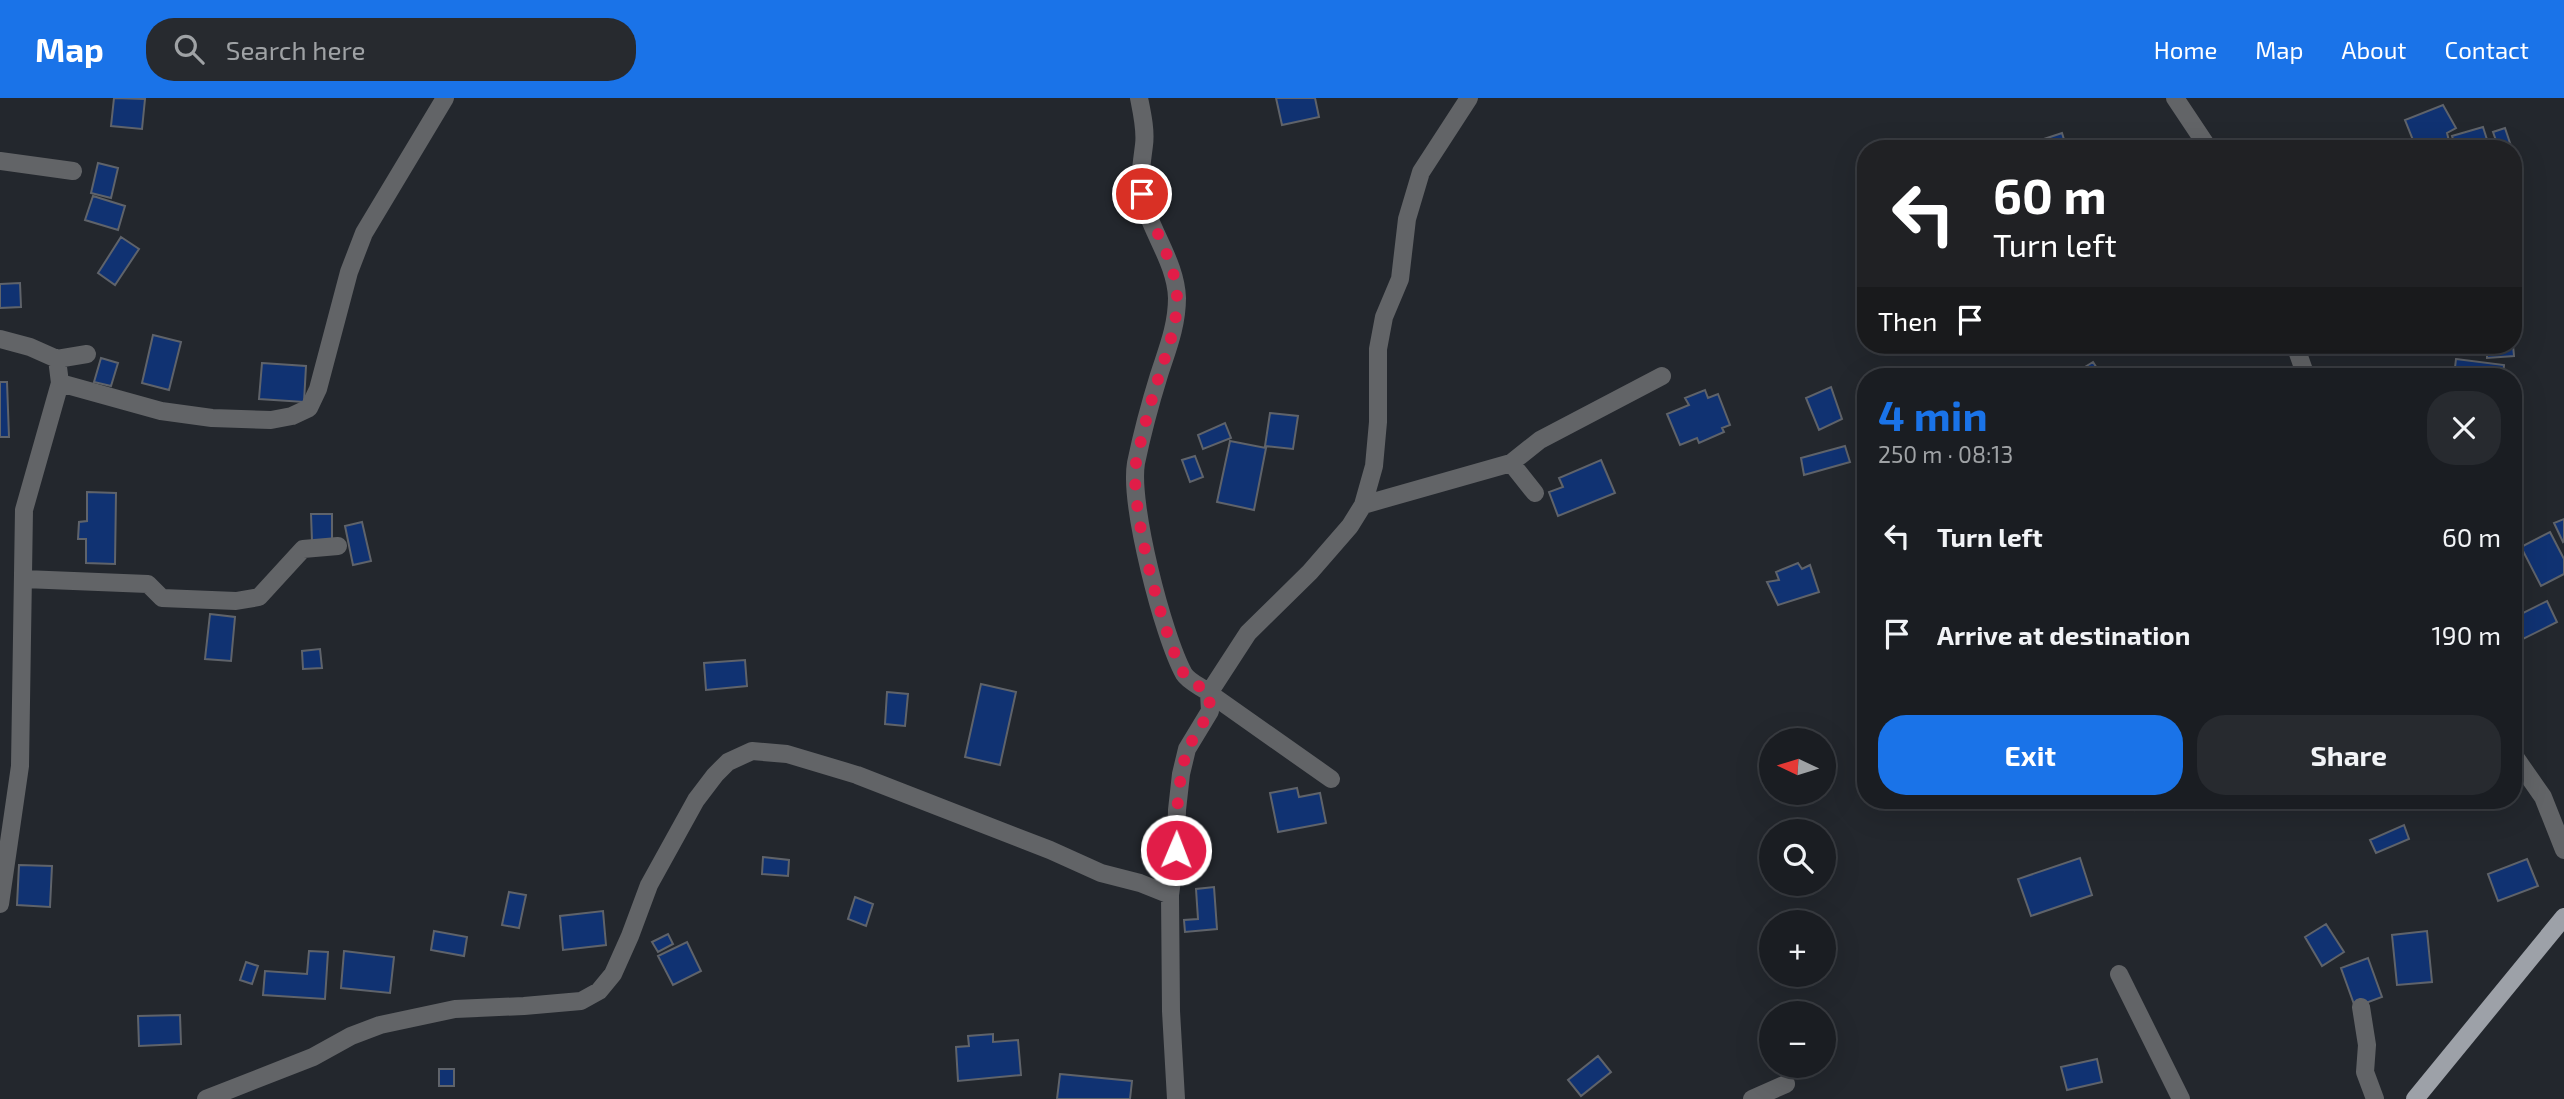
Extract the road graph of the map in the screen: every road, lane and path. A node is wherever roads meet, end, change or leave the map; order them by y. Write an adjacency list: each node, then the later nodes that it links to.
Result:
1 (444, 98): 12 (street)
2 (1139, 98): 18 (street)
3 (1469, 98): 15 (street)
4 (2175, 98): 5 (street)
5 (2203, 140)
6 (0, 162): 7 (street)
7 (73, 171)
8 (0, 339): 10 (street)
9 (87, 354): 10 (street)
10 (57, 359): 12 (street)
11 (1662, 376): 13 (street)
12 (60, 383): 17 (street)
13 (1511, 463): 14 (street); 15 (street)
14 (1535, 493)
15 (1363, 505): 18 (street)
16 (338, 546): 17 (street)
17 (24, 579): 23 (street)
18 (1209, 693): 20 (street); 22 (street)
19 (2522, 767): 21 (street)
20 (1331, 779)
21 (2564, 850)
22 (1170, 895): 28 (street); 29 (street)
23 (0, 904)
24 (2564, 917): 33 (main road)
25 (2119, 974): 31 (street)
26 (2361, 1007): 32 (street)
27 (1786, 1084): 30 (street)
28 (206, 1099)
29 (1176, 1099)
30 (1752, 1099)
31 (2180, 1099)
32 (2375, 1099)
33 (2414, 1099)

